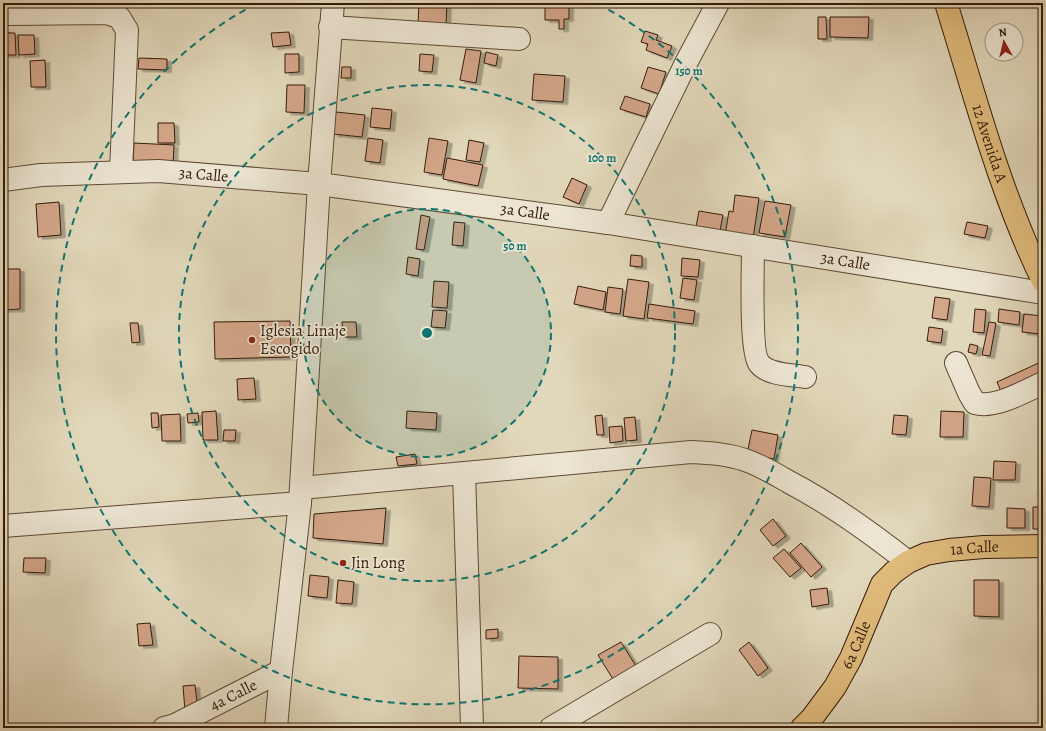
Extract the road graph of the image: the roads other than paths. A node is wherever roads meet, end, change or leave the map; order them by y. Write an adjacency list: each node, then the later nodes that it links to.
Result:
1 (333, 3): 5 (street)
2 (718, 3): 10 (street)
3 (946, 3): 12 (main road, 12 Avenida A)
4 (10, 14): 7 (street)
5 (330, 27): 6 (street); 9 (street)
6 (519, 39)
7 (121, 172): 8 (street, 3a Calle); 9 (street, 3a Calle)
8 (3, 180)
9 (319, 184): 10 (street, 3a Calle); 18 (street)
10 (608, 223): 11 (street, 3a Calle)
11 (753, 246): 13 (street, 3a Calle); 15 (street)
12 (1043, 281)
13 (1043, 293)
14 (956, 363): 16 (street)
15 (806, 377)
16 (1043, 383)
17 (464, 473): 18 (street); 21 (street); 26 (street)
18 (301, 496): 19 (street); 23 (street)
19 (3, 526)
20 (1043, 546): 21 (main road, 1a Calle)
21 (908, 562): 28 (main road, 6a Calle)
22 (710, 634): 27 (street)
23 (281, 671): 24 (street, 4a Calle); 25 (street)
24 (164, 728)
25 (276, 728)
26 (472, 728)
27 (551, 728)
28 (802, 728)

